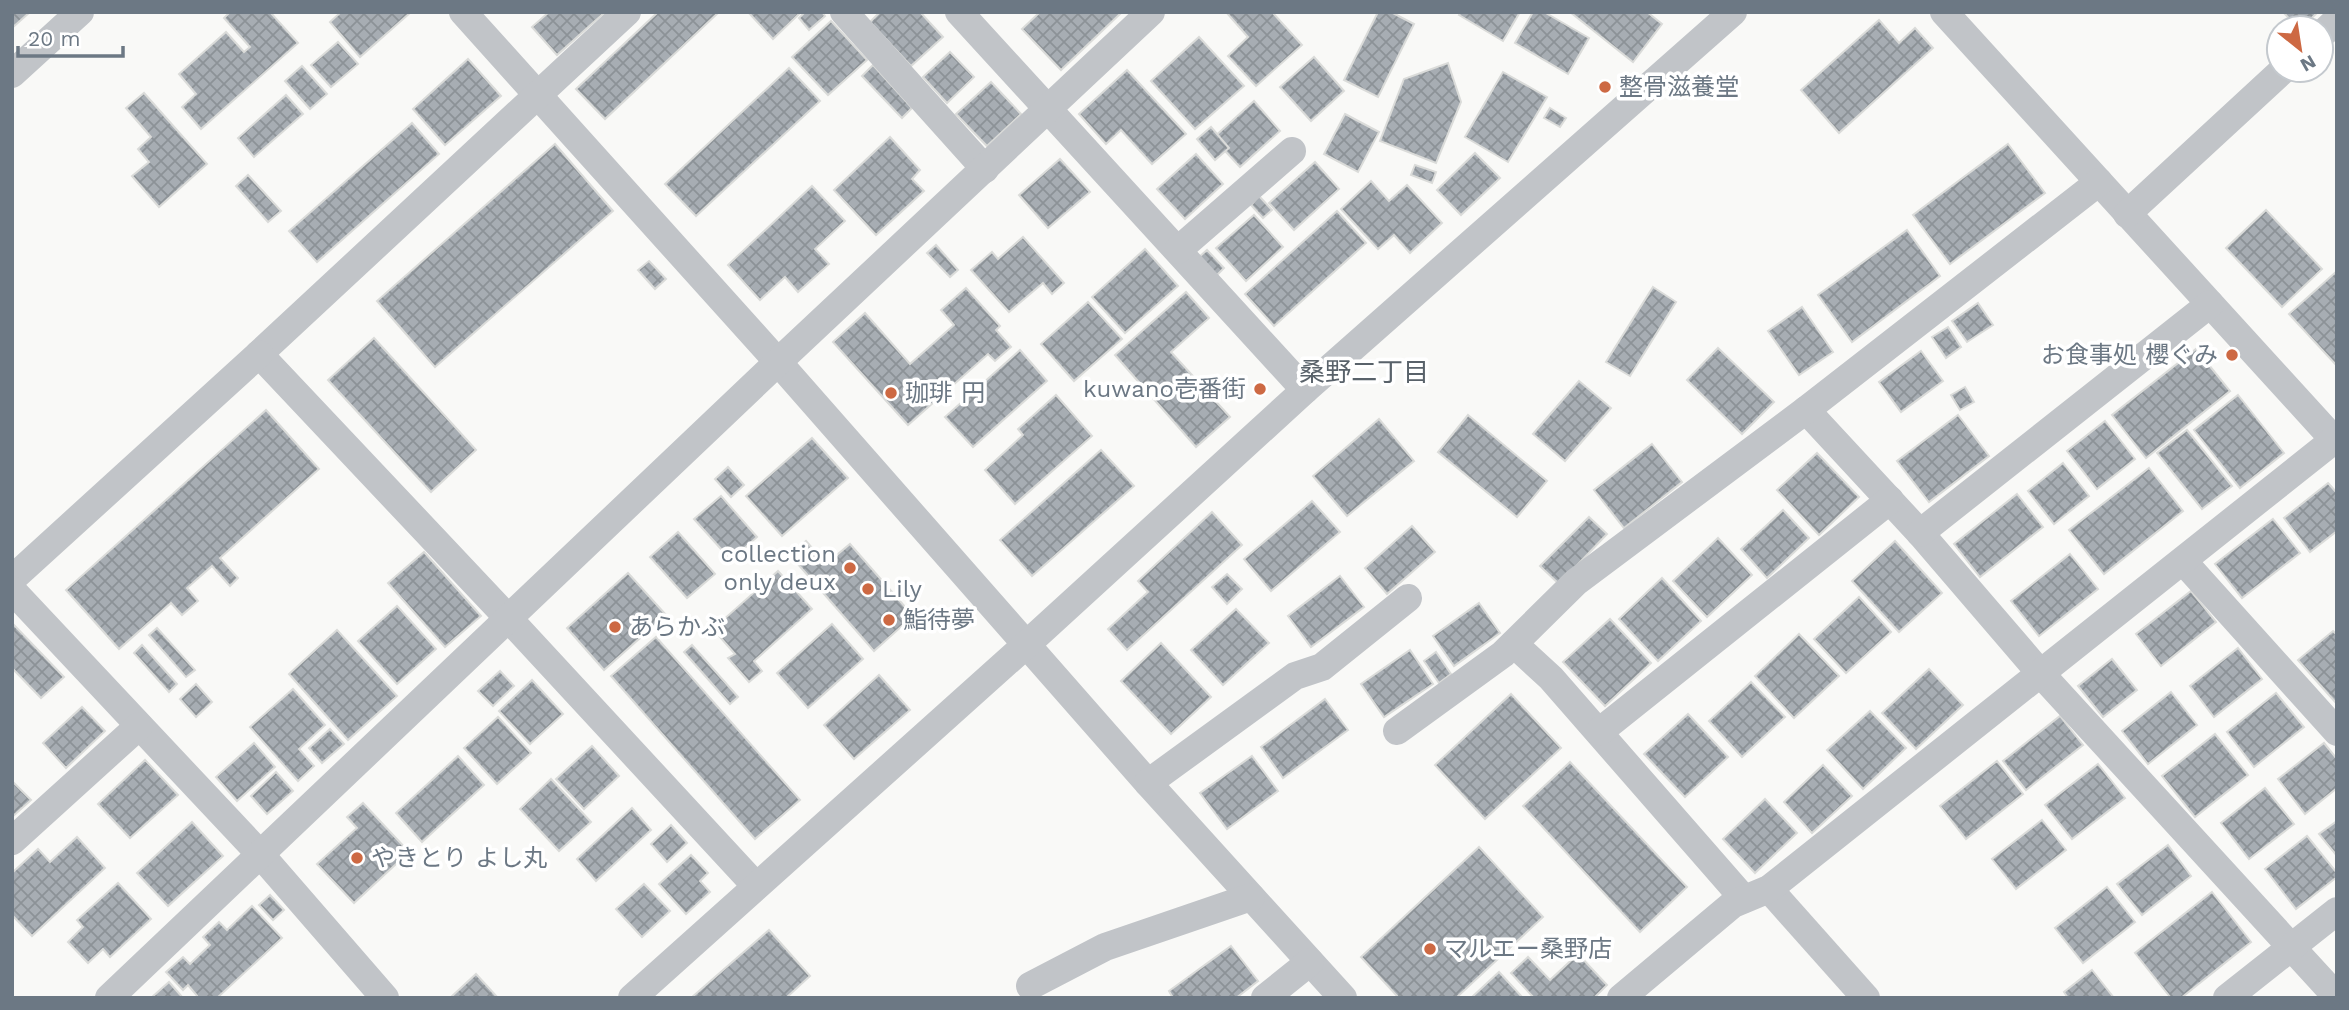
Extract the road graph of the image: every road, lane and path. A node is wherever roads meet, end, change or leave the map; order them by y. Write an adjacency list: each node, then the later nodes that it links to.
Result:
1 (80, 12): 9 (street)
2 (463, 12): 11 (street)
3 (627, 12): 11 (street)
4 (844, 12): 14 (street)
5 (959, 12): 12 (street)
6 (1151, 12): 12 (street)
7 (1733, 12): 21 (street)
8 (1944, 12): 15 (street)
9 (12, 74)
10 (2268, 84): 16 (street)
11 (538, 97): 19 (street); 20 (street)
12 (1049, 109): 14 (street); 17 (street)
13 (1292, 151): 17 (street)
14 (985, 169): 20 (street)
15 (2099, 182): 16 (street); 22 (street)
16 (2127, 214): 18 (street)
17 (1178, 250): 21 (street)
18 (2210, 304): 23 (street); 25 (street)
19 (259, 354): 27 (street); 30 (street)
20 (778, 362): 30 (street); 31 (street)
21 (1305, 390): 31 (street)
22 (1806, 410): 24 (street); 32 (street)
23 (2335, 442): 26 (street)
24 (1890, 500): 25 (street); 36 (street)
25 (1920, 533): 33 (street)
26 (2183, 561): 33 (street); 37 (street)
27 (12, 579)
28 (12, 590): 34 (street)
29 (1408, 598): 38 (street)
30 (509, 619): 40 (street); 41 (street)
31 (1027, 644): 38 (street); 41 (street)
32 (1514, 644): 35 (street); 36 (street)
33 (2041, 674): 42 (street); 45 (street)
34 (139, 726): 39 (street); 40 (street)
35 (1396, 731)
36 (1599, 732): 42 (street)
37 (2337, 732)
38 (1148, 783): 43 (street)
39 (12, 841)
40 (260, 854): 49 (street); 50 (street)
41 (756, 886): 51 (street)
42 (1757, 894): 54 (street); 55 (street)
43 (1251, 897): 46 (street); 47 (street)
44 (2337, 911): 45 (street)
45 (2290, 946): 48 (street); 56 (street)
46 (1310, 962): 52 (street); 53 (street)
47 (1030, 986)
48 (2337, 997)
49 (109, 998)
50 (384, 998)
51 (632, 998)
52 (1265, 998)
53 (1343, 998)
54 (1621, 998)
55 (1866, 998)
56 (2227, 998)

